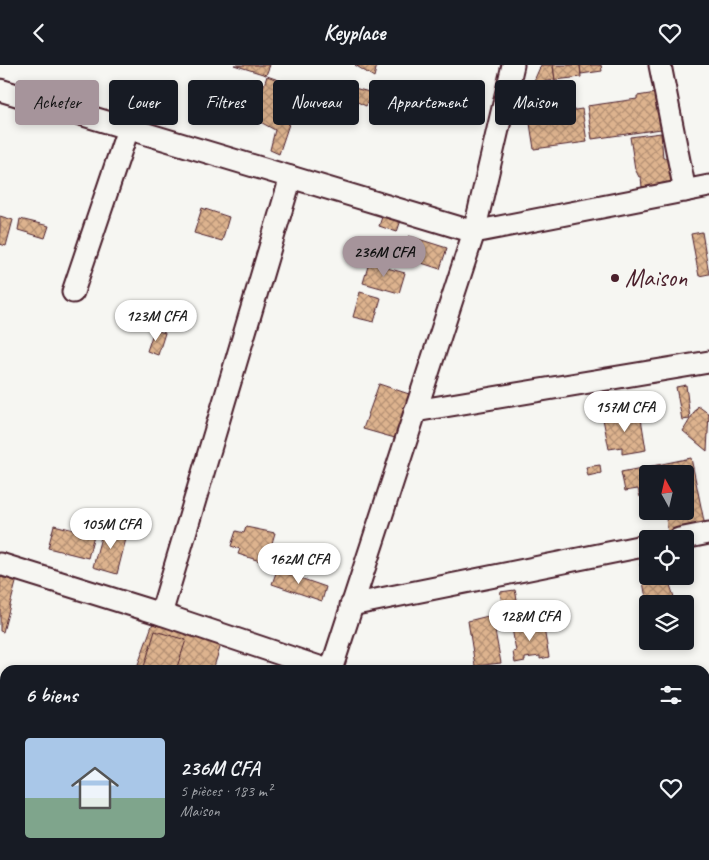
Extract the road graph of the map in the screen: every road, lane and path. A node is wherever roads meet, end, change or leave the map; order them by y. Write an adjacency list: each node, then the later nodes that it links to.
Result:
1 (513, 65): 8 (street)
2 (660, 65): 7 (street)
3 (0, 90): 4 (street)
4 (128, 129): 5 (street); 9 (street)
5 (291, 177): 8 (street); 17 (street)
6 (709, 187): 7 (street)
7 (685, 191): 8 (street)
8 (474, 232): 11 (street)
9 (73, 292)
10 (709, 362): 11 (street)
11 (415, 411): 16 (street)
12 (709, 533): 13 (street)
13 (694, 536)
14 (639, 547): 16 (street)
15 (0, 564): 17 (street)
16 (351, 605): 19 (street)
17 (161, 614): 18 (street)
18 (314, 665)
19 (331, 665)

